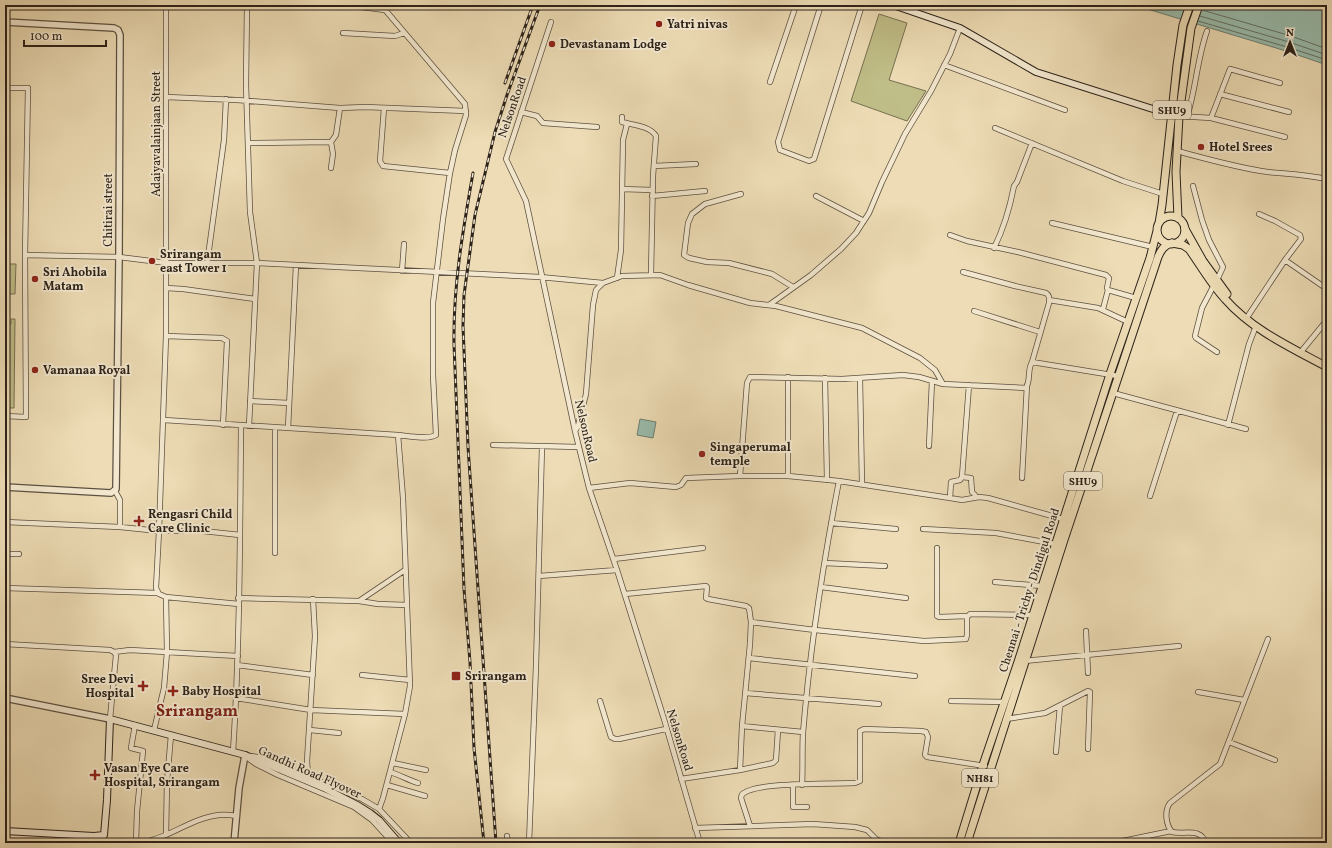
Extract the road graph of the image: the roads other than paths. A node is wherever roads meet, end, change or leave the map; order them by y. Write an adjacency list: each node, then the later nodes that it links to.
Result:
1 (166, 5): 23 (street, Adaiyavalainjaan Street)
2 (247, 5): 25 (street)
3 (345, 5): 11 (street)
4 (381, 5): 11 (street)
5 (796, 5): 19 (street)
6 (821, 5): 7 (street)
7 (862, 5)
8 (893, 5): 14 (main road)
9 (1190, 5): 32 (main road, Chennai - Trichy - Dindigul Road / SHU9)
10 (1199, 5): 33 (main road, SHU9)
11 (385, 10): 17 (street)
12 (5, 22): 70 (street, Chitirai street)
13 (551, 22): 30 (street, NelsonRoad)
14 (960, 28): 18 (street); 32 (main road)
15 (1206, 32): 33 (street)
16 (343, 33): 17 (street)
17 (404, 33): 29 (street)
18 (944, 65): 28 (street); 59 (street)
19 (770, 82)
20 (1280, 83): 22 (street)
21 (5, 88): 69 (street)
22 (1220, 94): 31 (street); 35 (street)
23 (166, 97): 24 (street); 72 (street, Adaiyavalainjaan Street)
24 (226, 99): 25 (street); 74 (street)
25 (246, 100): 26 (street); 41 (street)
26 (340, 108): 27 (street); 40 (street)
27 (384, 108): 29 (street); 47 (street)
28 (1065, 110)
29 (466, 111): 47 (street)
30 (521, 112): 37 (street); 80 (street, NelsonRoad)
31 (1289, 112)
32 (1172, 115): 33 (main road); 54 (main road, Chennai - Trichy - Dindigul Road / SHU9)
33 (1183, 116): 35 (street); 43 (main road, SHU9)
34 (622, 117): 36 (street)
35 (1211, 118): 39 (street)
36 (627, 124): 45 (street); 50 (street)
37 (597, 127)
38 (994, 128): 42 (street)
39 (1286, 137)
40 (331, 142): 41 (street); 46 (street)
41 (248, 143): 73 (street)
42 (1032, 143): 54 (street); 68 (street)
43 (1177, 151): 48 (street); 58 (main road, SHU9)
44 (696, 164): 45 (street)
45 (654, 166): 51 (street)
46 (330, 168)
47 (450, 173): 78 (street)
48 (1327, 179)
49 (1193, 186): 83 (street)
50 (622, 190): 51 (street); 81 (street)
51 (652, 190): 55 (street)
52 (705, 191): 55 (street)
53 (741, 194): 84 (street)
54 (1163, 194): 60 (main road, Chennai - Trichy - Dindigul Road / SHU9)
55 (652, 196): 79 (street)
56 (816, 196): 59 (street)
57 (1259, 214): 71 (street)
58 (1178, 218): 60 (main road); 62 (main road, SHU9)
59 (864, 221): 84 (street)
60 (1159, 222): 63 (main road, Chennai - Trichy - Dindigul Road / SHU9)
61 (1052, 224): 67 (street)
62 (1185, 229): 66 (main road, Chennai - Trichy - Dindigul Road / SHU9); 83 (main road, SHU9)
63 (1157, 231): 66 (main road, SHU9); 67 (main road, Chennai - Trichy - Dindigul Road / SHU9)
64 (950, 235): 68 (street)
65 (404, 244): 76 (street)
66 (1172, 244): 83 (main road, SHU9); 106 (main road, Chennai - Trichy - Dindigul Road / SHU9)
67 (1153, 247): 88 (main road, Chennai - Trichy - Dindigul Road / SHU9)
68 (994, 248): 87 (street)
69 (25, 255): 70 (street); 118 (street)
70 (119, 257): 72 (street); 142 (street, Chitirai street)
71 (1285, 260): 86 (street); 94 (street)
72 (167, 263): 74 (street); 85 (street, Adaiyavalainjaan Street)
73 (257, 263): 74 (street); 75 (street); 89 (street)
74 (207, 264)
75 (296, 265): 76 (street); 116 (street)
76 (402, 271): 78 (street)
77 (963, 272): 90 (street)
78 (436, 273): 80 (street); 128 (street)
79 (651, 274): 81 (street); 91 (street)
80 (542, 278): 82 (street); 127 (street, NelsonRoad)
81 (617, 278): 82 (street)
82 (603, 283): 127 (street)
83 (1215, 283): 94 (main road, SHU9); 100 (street)
84 (793, 287): 91 (street)
85 (166, 288): 89 (street); 99 (street, Adaiyavalainjaan Street)
86 (1327, 289)
87 (1108, 290): 88 (street); 92 (street)
88 (1136, 298): 96 (main road, Chennai - Trichy - Dindigul Road / SHU9)
89 (255, 299): 115 (street)
90 (1049, 300): 92 (street); 98 (street)
91 (769, 305): 111 (street)
92 (1102, 309): 96 (street)
93 (974, 311): 98 (street)
94 (1247, 317): 97 (main road, SHU9); 101 (main road, SHU9)
95 (1327, 320): 101 (street)
96 (1128, 322): 105 (main road, Chennai - Trichy - Dindigul Road / SHU9)
97 (1256, 326): 101 (main road, SHU9); 120 (street)
98 (1040, 332): 102 (street)
99 (166, 336): 119 (street, Adaiyavalainjaan Street); 121 (street)
100 (1217, 352)
101 (1301, 352): 103 (main road, SHU9); 104 (main road, SHU9)
102 (1032, 362): 105 (street); 113 (street)
103 (1327, 363)
104 (1327, 367)
105 (1110, 374): 106 (street); 146 (main road, Chennai - Trichy - Dindigul Road / SHU9)
106 (1118, 376): 114 (main road, Chennai - Trichy - Dindigul Road / SHU9)
107 (788, 377): 108 (street); 133 (street); 134 (street)
108 (825, 378): 109 (street); 137 (street)
109 (860, 378): 110 (street); 139 (street)
110 (932, 381): 111 (street); 131 (street)
111 (943, 384): 112 (street)
112 (969, 385): 113 (street); 135 (street)
113 (1028, 386): 136 (street)
114 (1112, 393): 117 (street); 192 (main road, Chennai - Trichy - Dindigul Road / SHU9)
115 (250, 401): 116 (street); 123 (street)
116 (289, 403): 125 (street)
117 (1177, 411): 120 (street); 143 (street)
118 (5, 416)
119 (164, 420): 121 (street); 152 (street, Adaiyavalainjaan Street)
120 (1228, 424): 126 (street)
121 (223, 425): 122 (street)
122 (241, 426): 123 (street); 153 (street)
123 (249, 426): 124 (street)
124 (275, 428): 125 (street); 157 (street)
125 (288, 428): 128 (street)
126 (1246, 430)
127 (575, 431): 132 (street, NelsonRoad)
128 (398, 435): 163 (street)
129 (493, 445): 130 (street)
130 (542, 446): 132 (street); 165 (street)
131 (929, 446)
132 (579, 447): 141 (street, NelsonRoad)
133 (740, 476): 134 (street); 141 (street)
134 (788, 476): 137 (street)
135 (962, 478): 144 (street); 145 (street)
136 (1022, 478)
137 (827, 480): 138 (street)
138 (839, 481): 139 (street); 148 (street)
139 (862, 484): 144 (street)
140 (5, 488): 142 (street)
141 (589, 488): 160 (street, NelsonRoad)
142 (115, 491): 149 (street)
143 (1150, 496)
144 (950, 498): 145 (street)
145 (975, 498): 146 (street)
146 (1063, 519): 154 (main road, Chennai - Trichy - Dindigul Road / SHU9)
147 (5, 522): 149 (street)
148 (831, 523): 151 (street); 161 (street)
149 (120, 527): 152 (street)
150 (923, 528): 154 (street)
151 (896, 529)
152 (159, 531): 153 (street); 170 (street, Adaiyavalainjaan Street)
153 (240, 535): 173 (street)
154 (1055, 544): 167 (main road, Chennai - Trichy - Dindigul Road / SHU9)
155 (703, 548): 160 (street)
156 (937, 548): 180 (street)
157 (275, 553)
158 (5, 554): 159 (street)
159 (19, 554)
160 (614, 559): 164 (street, NelsonRoad)
161 (825, 563): 162 (street); 168 (street)
162 (885, 566)
163 (406, 570): 176 (street); 178 (street)
164 (618, 570): 165 (street); 171 (street, NelsonRoad)
165 (539, 576): 261 (street)
166 (995, 582): 167 (street)
167 (1042, 586): 179 (main road, Chennai - Trichy - Dindigul Road / SHU9)
168 (821, 587): 174 (street); 182 (street)
169 (5, 588): 170 (street)
170 (158, 593): 172 (street)
171 (625, 594): 181 (street); 218 (street, NelsonRoad)
172 (166, 597): 177 (street); 188 (street)
173 (238, 598): 175 (street); 177 (street)
174 (906, 598)
175 (313, 599): 176 (street); 197 (street)
176 (359, 601): 178 (street)
177 (239, 604): 189 (street)
178 (407, 605): 200 (street)
179 (1033, 615): 180 (street); 193 (main road, Chennai - Trichy - Dindigul Road / SHU9)
180 (968, 616): 182 (street)
181 (752, 622): 182 (street); 191 (street)
182 (815, 630): 195 (street)
183 (1086, 631): 190 (street)
184 (1268, 639): 206 (street)
185 (5, 644): 187 (street)
186 (1179, 646): 190 (street)
187 (114, 652): 188 (street); 215 (street)
188 (167, 652): 189 (street); 219 (street)
189 (238, 656): 194 (street)
190 (1087, 656): 192 (street); 196 (street)
191 (749, 658): 195 (street); 202 (street)
192 (1026, 661): 193 (street); 210 (main road, Chennai - Trichy - Dindigul Road / SHU9)
193 (1018, 662): 210 (main road, Chennai - Trichy - Dindigul Road / SHU9)
194 (237, 664): 197 (street); 204 (street)
195 (810, 664): 199 (street); 205 (street)
196 (1088, 672)
197 (313, 675): 212 (street)
198 (362, 675): 200 (street)
199 (915, 676)
200 (410, 680): 213 (street)
201 (1198, 692): 206 (street)
202 (745, 694): 205 (street); 217 (street)
203 (5, 698): 215 (street)
204 (236, 698): 212 (street); 227 (street)
205 (807, 698): 209 (street); 222 (street)
206 (1244, 700): 225 (street)
207 (600, 701): 218 (street)
208 (951, 701): 210 (street)
209 (879, 704)
210 (1008, 704): 214 (main road, Chennai - Trichy - Dindigul Road / SHU9)
211 (1060, 706): 214 (street); 226 (street); 228 (street)
212 (311, 710): 213 (street); 220 (street)
213 (405, 714): 231 (street)
214 (1005, 715): 232 (main road, Chennai - Trichy - Dindigul Road / NH81)
215 (110, 719): 216 (main road, Gandhi Road Flyover); 250 (main road)
216 (134, 725): 219 (main road, Gandhi Road Flyover); 254 (street)
217 (742, 726): 221 (street); 234 (street)
218 (666, 728): 237 (street, NelsonRoad)
219 (154, 730): 224 (main road, Gandhi Road Flyover)
220 (310, 730): 223 (street); 236 (street)
221 (778, 730): 222 (street); 234 (street)
222 (803, 732): 241 (street)
223 (339, 733)
224 (171, 735): 227 (main road, Gandhi Road Flyover); 251 (street)
225 (1229, 742): 230 (street); 249 (street)
226 (1088, 749)
227 (233, 752): 229 (main road, Gandhi Road Flyover)
228 (1056, 752)
229 (245, 755): 236 (street); 245 (street); 257 (street); 258 (main road, Gandhi Road Flyover)
230 (1275, 760)
231 (393, 762): 233 (street); 235 (street)
232 (987, 766): 241 (street); 264 (main road, Chennai - Trichy - Dindigul Road / NH81); 265 (main road, Chennai - Trichy - Dindigul Road)
233 (426, 770)
234 (740, 770): 237 (street)
235 (390, 772): 238 (street); 239 (street)
236 (308, 776): 244 (street)
237 (681, 779): 247 (street, NelsonRoad)
238 (418, 783)
239 (386, 785): 242 (street); 244 (street)
240 (793, 785): 241 (street); 243 (street); 246 (street)
241 (802, 785)
242 (425, 796)
243 (807, 807)
244 (379, 809): 259 (street)
245 (237, 814): 251 (street); 256 (street)
246 (750, 826): 247 (street); 263 (street)
247 (695, 828): 262 (street, NelsonRoad)
248 (5, 831): 250 (main road)
249 (1170, 831): 266 (street); 267 (street)
250 (104, 835): 253 (street)
251 (166, 836): 255 (street)
252 (508, 836): 260 (street)
253 (103, 843)
254 (136, 843)
255 (140, 843)
256 (234, 843)
257 (393, 843)
258 (400, 843)
259 (411, 843)
260 (508, 843)
261 (529, 843)
262 (700, 843)
263 (885, 843)
264 (959, 843)
265 (966, 843)
266 (1113, 843)
267 (1205, 843)

